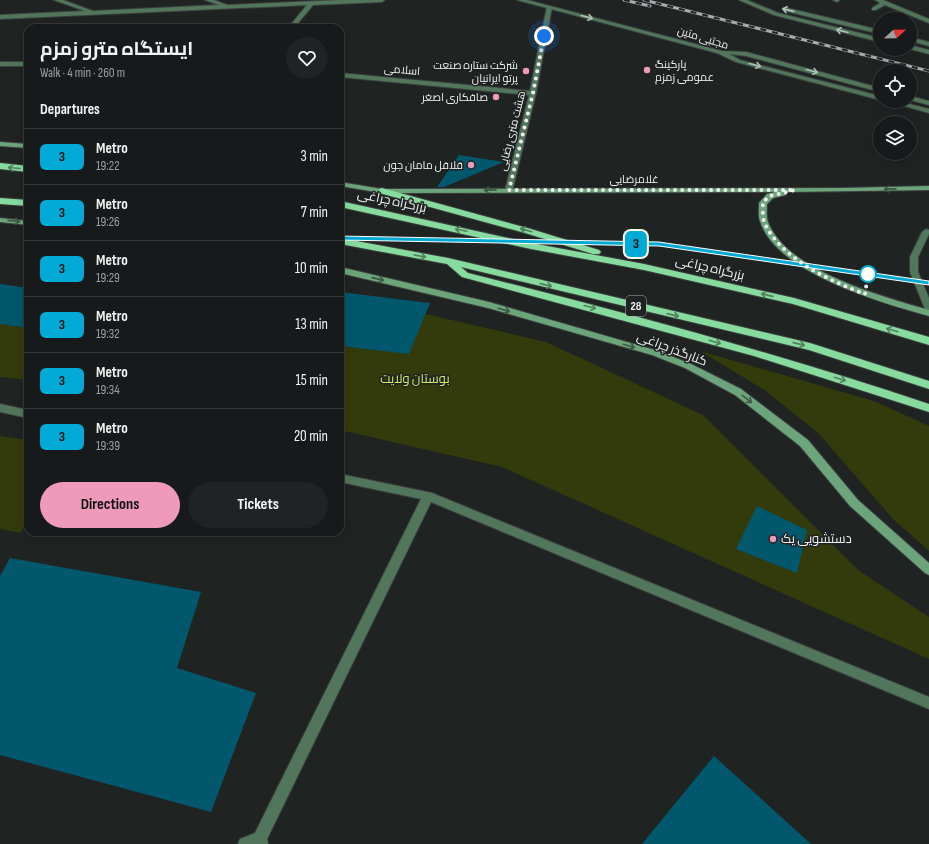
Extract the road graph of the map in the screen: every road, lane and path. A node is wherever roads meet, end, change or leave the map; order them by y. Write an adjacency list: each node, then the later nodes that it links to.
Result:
1 (57, 0): 13 (street)
2 (208, 0): 10 (street)
3 (370, 0): 4 (street); 9 (street)
4 (382, 0)
5 (520, 0): 11 (street, مجتبی متین)
6 (744, 0): 17 (street, one-way to 6); 18 (street, one-way to 6)
7 (878, 0): 8 (street)
8 (884, 3): 12 (street); 15 (street)
9 (311, 4): 10 (street); 16 (street)
10 (232, 7): 13 (street)
11 (549, 7): 22 (street, مجتبی متین, one-way to 22); 28 (street, هشت متری رضایی)
12 (874, 8)
13 (96, 13): 14 (street)
14 (0, 16)
15 (929, 21)
16 (294, 24)
17 (873, 30)
18 (873, 38)
19 (917, 41): 20 (street)
20 (929, 44)
21 (917, 49): 23 (street)
22 (719, 52): 27 (street, one-way to 27); 29 (street, مجتبی متین, one-way to 29)
23 (929, 52)
24 (0, 64): 25 (street)
25 (24, 64)
26 (344, 76): 28 (street, اسلامی)
27 (873, 88)
28 (533, 93): 40 (street, هشت متری رضایی)
29 (873, 96)
30 (917, 100): 31 (street)
31 (929, 103)
32 (917, 108): 33 (street)
33 (929, 111)
34 (0, 144): 35 (main road)
35 (24, 146)
36 (0, 166): 37 (highway, one-way to 36)
37 (24, 169)
38 (344, 185): 42 (main road, غلامرضایی)
39 (929, 188): 41 (main road, غلامرضایی, one-way to 41)
40 (509, 190): 41 (main road, غلامرضایی); 42 (main road, غلامرضایی, one-way to 42)
41 (795, 190): 54 (main road)
42 (382, 191): 51 (highway, one-way to 42)
43 (0, 201): 44 (highway)
44 (24, 203)
45 (344, 205): 51 (highway, بزرگراه چراغی, one-way to 45)
46 (0, 220): 47 (main road, one-way to 47)
47 (24, 222)
48 (928, 232): 53 (street)
49 (344, 242): 50 (highway, 28, one-way to 50)
50 (448, 261): 56 (highway, 28, one-way to 56); 58 (highway, one-way to 58)
51 (644, 267): 55 (highway, بزرگراه چراغی, one-way to 51)
52 (344, 271): 62 (main road, کنارگذر چراغی, one-way to 62)
53 (929, 308)
54 (929, 313)
55 (929, 341)
56 (929, 385)
57 (0, 408): 59 (street)
58 (929, 408)
59 (24, 413)
60 (344, 479): 61 (street)
61 (428, 496): 63 (street); 64 (street)
62 (929, 570)
63 (929, 703)
64 (261, 841): 65 (street)
65 (245, 844)

